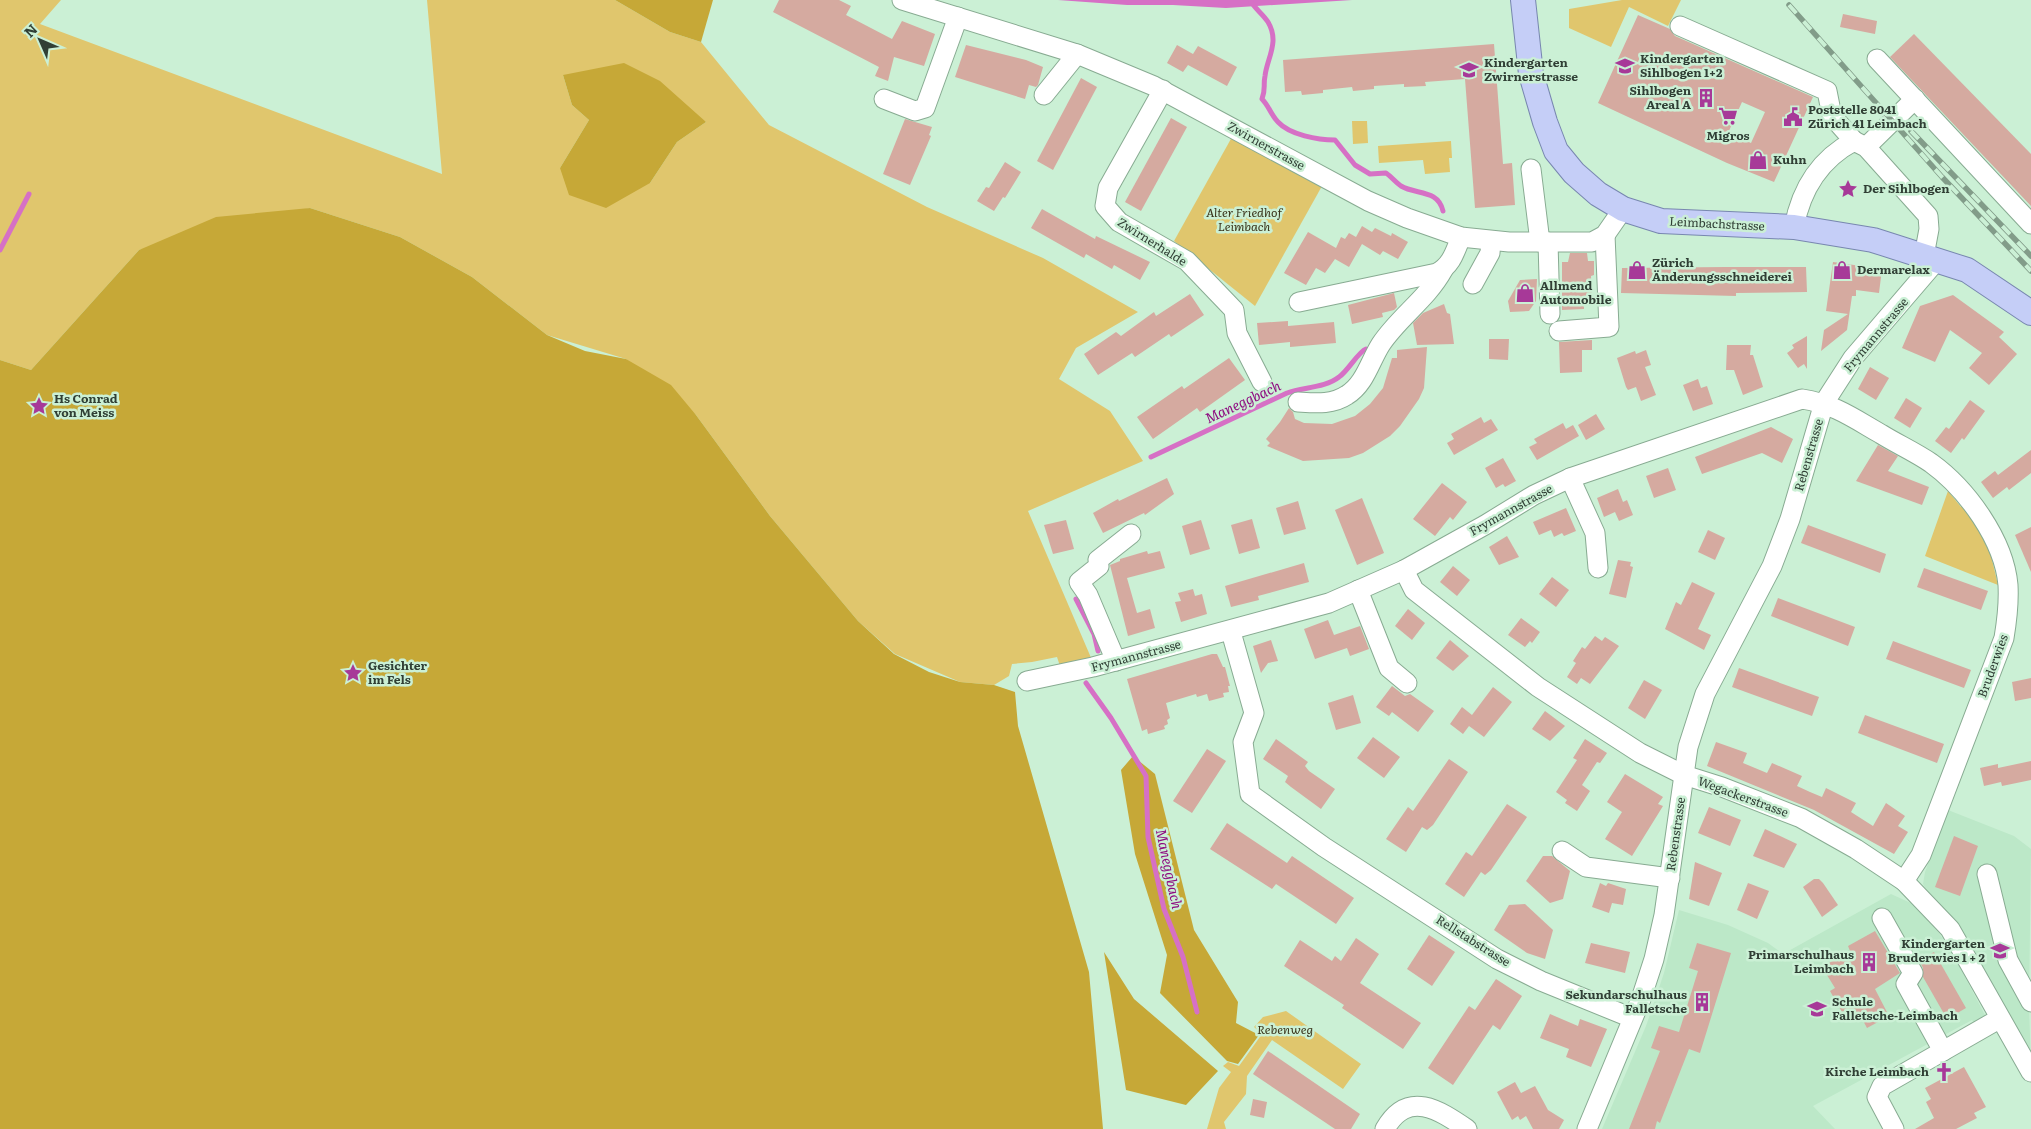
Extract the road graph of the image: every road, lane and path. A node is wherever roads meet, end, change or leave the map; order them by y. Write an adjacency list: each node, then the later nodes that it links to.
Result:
1 (902, 0): 3 (street, Zwirnerstrasse)
2 (1523, 4): 13 (main road, Leimbachstrasse)
3 (958, 16): 5 (street, Zwirnerstrasse); 9 (street)
4 (1680, 26): 11 (street)
5 (1078, 54): 7 (street, Zwirnerstrasse); 8 (street)
6 (1877, 59): 10 (street)
7 (1162, 90): 17 (street, Zwirnerstrasse); 27 (street, Zwirnerhalde)
8 (1044, 95)
9 (884, 99)
10 (1915, 99): 11 (street); 14 (street)
11 (1860, 144): 15 (street); 20 (street)
12 (1531, 169): 19 (street)
13 (1623, 209): 15 (main road, Leimbachstrasse); 16 (street)
14 (2031, 224)
15 (1794, 227): 20 (main road, Leimbachstrasse)
16 (1605, 235): 19 (street, Zwirnerstrasse); 26 (street)
17 (1461, 236): 18 (street, Zwirnerstrasse); 21 (street)
18 (1491, 241): 19 (street, Zwirnerstrasse); 22 (street)
19 (1544, 242): 25 (street)
20 (1931, 258): 24 (main road, Leimbachstrasse); 29 (street, Frymannstrasse)
21 (1443, 270): 23 (street); 28 (street)
22 (1473, 284)
23 (1299, 302)
24 (2031, 313)
25 (1550, 314)
26 (1559, 330)
27 (1262, 382)
28 (1298, 402)
29 (1824, 402): 30 (street, Frymannstrasse); 39 (street, Rebenstrasse); 43 (street, Bruderwies)
30 (1570, 478): 32 (street); 33 (street, Frymannstrasse)
31 (1131, 534): 36 (street)
32 (1598, 568)
33 (1404, 570): 34 (street, Frymannstrasse); 39 (street, Wegackerstrasse)
34 (1358, 590): 36 (street, Frymannstrasse); 38 (street)
35 (1233, 639): 46 (street, Rellstabstrasse)
36 (1116, 661): 37 (street, Frymannstrasse)
37 (1027, 682)
38 (1407, 682)
39 (1684, 776): 42 (street, Rebenstrasse); 43 (street, Wegackerstrasse)
40 (1562, 851): 42 (street)
41 (1987, 874): 45 (street)
42 (1670, 878): 46 (street, Rebenstrasse)
43 (1904, 881): 47 (street, Wegackerstrasse)
44 (1882, 918): 48 (street)
45 (2031, 1002)
46 (1632, 1018): 52 (street, Rebenstrasse)
47 (1999, 1019): 48 (street); 49 (street, Wegackerstrasse)
48 (1944, 1051): 53 (street)
49 (2031, 1072)
50 (1385, 1129): 51 (street)
51 (1467, 1129)
52 (1586, 1129)
53 (1894, 1129)

